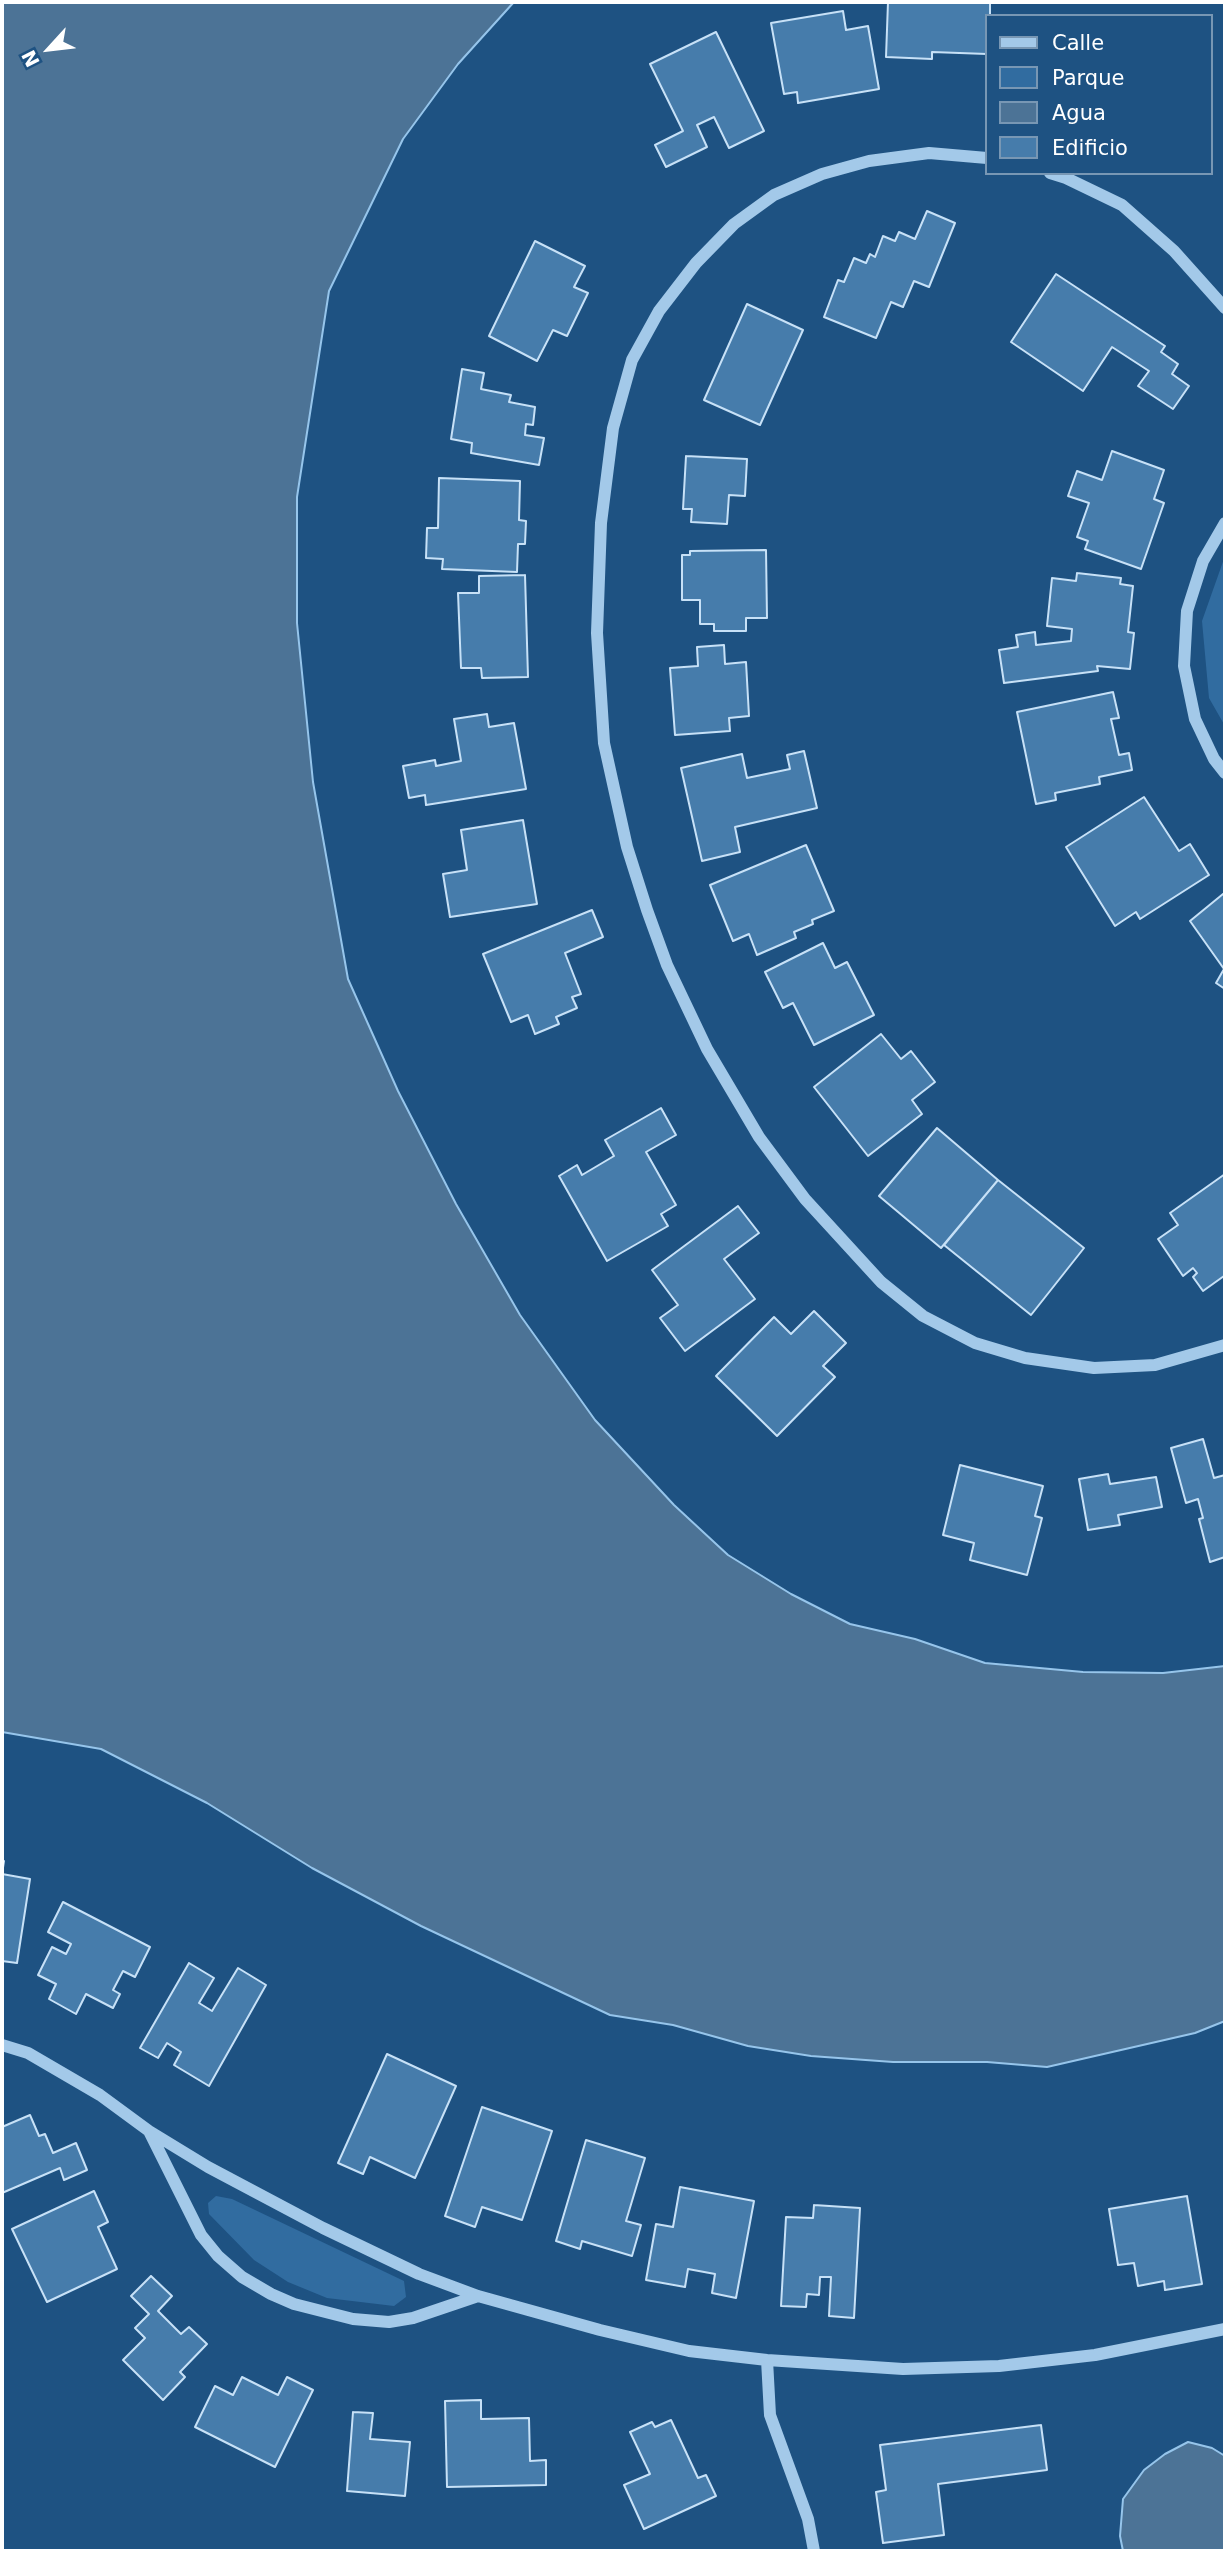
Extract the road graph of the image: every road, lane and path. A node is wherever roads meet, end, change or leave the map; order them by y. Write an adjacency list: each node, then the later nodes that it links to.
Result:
1 (986, 158): 6 (street)
2 (1056, 175): 3 (street)
3 (1225, 308)
4 (1225, 523): 5 (street)
5 (1225, 773)
6 (1225, 1345)
7 (2, 2045): 8 (street)
8 (149, 2131): 9 (street); 9 (street)
9 (478, 2295): 11 (street)
10 (1225, 2329): 11 (street)
11 (767, 2360): 12 (street)
12 (814, 2551)

